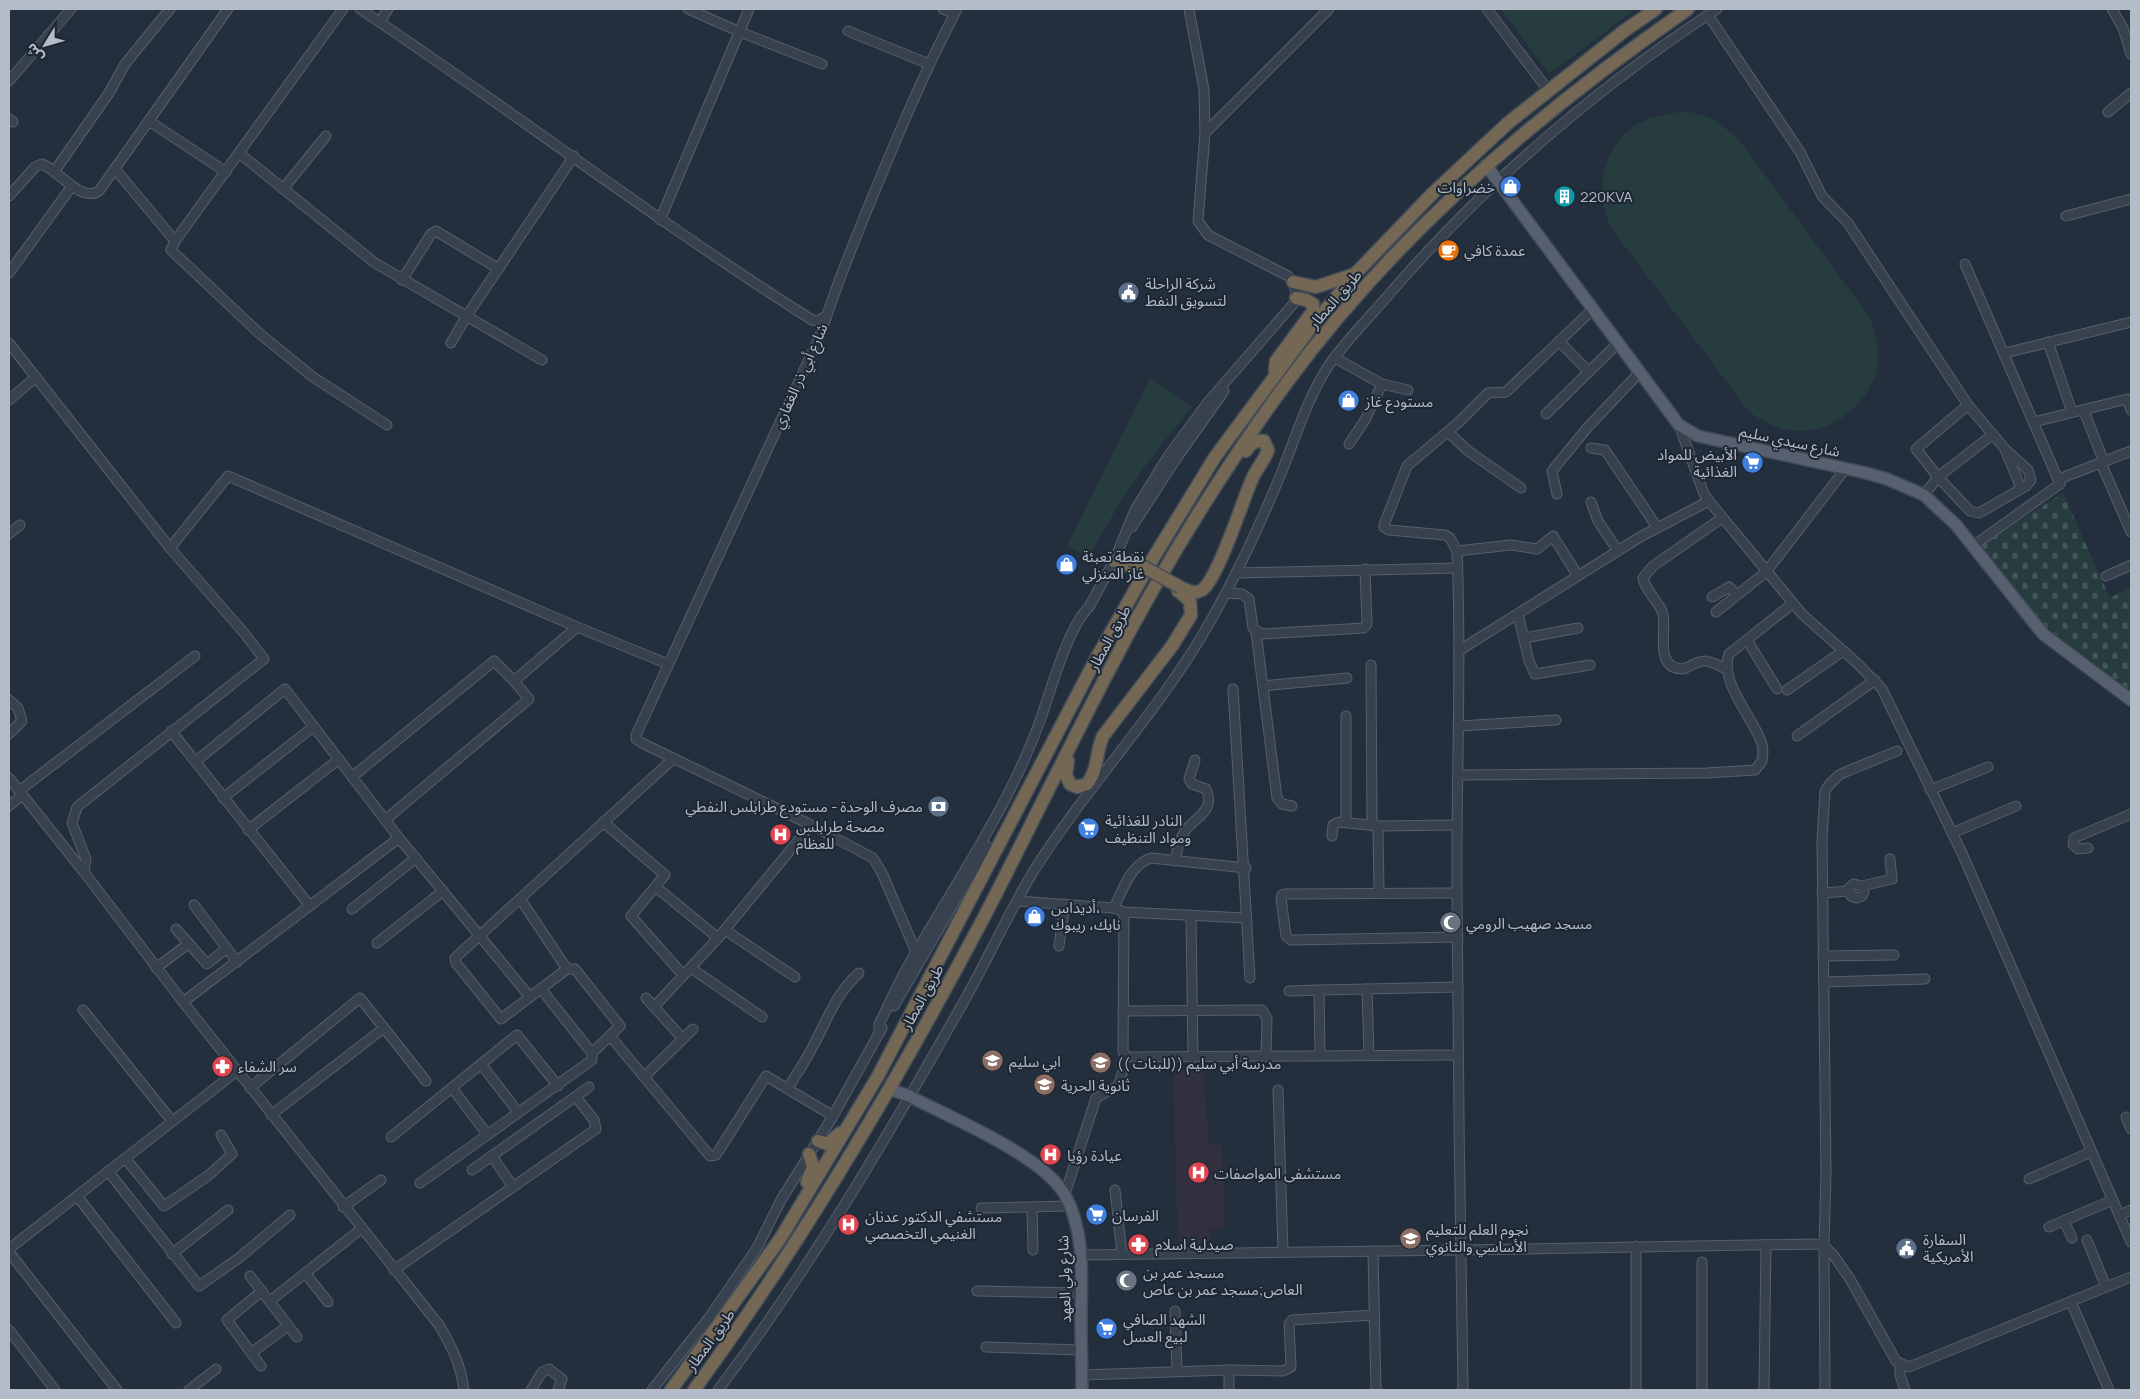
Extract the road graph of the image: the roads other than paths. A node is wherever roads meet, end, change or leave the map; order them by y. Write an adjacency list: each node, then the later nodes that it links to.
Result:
1 (71, 9): 25 (street)
2 (170, 9): 36 (street)
3 (228, 9): 29 (street)
4 (343, 9): 32 (street)
5 (360, 9): 19 (street)
6 (388, 9): 19 (street)
7 (688, 9): 21 (street)
8 (749, 9): 21 (street)
9 (943, 9): 17 (street)
10 (1189, 9): 30 (street)
11 (1329, 9): 30 (street)
12 (1487, 9): 26 (street)
13 (1656, 9): 26 (highway, طريق المطار)
14 (1688, 9): 34 (highway, طريق المطار)
15 (1717, 9): 18 (street)
16 (2112, 9): 22 (street)
17 (956, 11): 24 (street, شارع أبي ذر الغفاري)
18 (1708, 15): 38 (street); 73 (street)
19 (380, 22): 33 (street)
20 (848, 30): 24 (street)
21 (740, 32): 23 (street); 44 (street)
22 (2131, 54)
23 (822, 64)
24 (929, 64): 54 (street, شارع أبي ذر الغفاري)
25 (9, 81)
26 (1548, 90): 49 (highway, طريق المطار)
27 (2131, 93): 28 (street)
28 (2108, 112)
29 (149, 121): 35 (street); 37 (street)
30 (1205, 132): 51 (street)
31 (326, 136): 40 (street)
32 (239, 153): 37 (street); 40 (street)
33 (574, 156): 44 (street); 47 (street)
34 (1486, 165): 38 (main road, شارع سيدي سليم); 100 (highway, طريق المطار)
35 (115, 170): 39 (street); 45 (street)
36 (54, 172): 39 (street); 41 (street)
37 (226, 172): 45 (street)
38 (1498, 181): 53 (main road, شارع سيدي سليم); 63 (street)
39 (72, 186): 48 (street)
40 (283, 189): 50 (street)
41 (9, 196)
42 (2131, 199): 43 (street)
43 (2066, 216)
44 (660, 220): 54 (street)
45 (175, 241): 79 (street)
46 (1965, 264): 62 (street)
47 (499, 269): 50 (street); 55 (street)
48 (9, 273)
49 (1356, 273): 51 (highway); 67 (highway, طريق المطار)
50 (402, 280): 55 (street)
51 (1294, 282): 52 (street)
52 (1296, 298): 67 (highway); 105 (street)
53 (1592, 310): 57 (street); 61 (main road, شارع سيدي سليم)
54 (826, 316): 130 (street, شارع أبي ذر الغفاري)
55 (466, 318): 60 (street); 64 (street)
56 (2131, 322): 58 (street)
57 (1559, 340): 65 (street); 81 (street)
58 (2048, 342): 62 (street); 76 (street)
59 (9, 343): 68 (street)
60 (451, 343)
61 (1616, 344): 65 (street); 66 (main road, شارع سيدي سليم)
62 (2005, 353): 78 (street)
63 (1335, 358): 69 (street); 112 (street)
64 (542, 360)
65 (1588, 371): 77 (street)
66 (1639, 373): 80 (main road, شارع سيدي سليم); 93 (street)
67 (1276, 376): 262 (highway, طريق المطار)
68 (36, 378): 72 (street); 104 (street)
69 (1382, 384): 70 (street); 83 (street)
70 (1408, 390)
71 (2129, 398): 74 (street); 75 (street)
72 (9, 400)
73 (1968, 405): 82 (street); 89 (street)
74 (2131, 410)
75 (2084, 411): 76 (street); 87 (street)
76 (2072, 412): 78 (street)
77 (1546, 414)
78 (2034, 422): 90 (street)
79 (387, 425)
80 (1679, 426): 88 (main road, شارع سيدي سليم); 95 (street)
81 (1448, 432): 91 (street); 106 (street)
82 (1992, 435): 85 (street); 89 (street)
83 (1349, 444)
84 (1591, 448): 99 (street)
85 (2005, 449): 92 (street); 92 (street)
86 (2131, 452): 87 (street)
87 (2102, 462): 90 (street); 101 (street)
88 (1846, 468): 94 (main road, شارع سيدي سليم); 111 (street)
89 (1938, 477): 92 (street); 94 (street)
90 (2059, 479): 103 (street)
91 (1522, 488)
92 (2021, 488)
93 (1557, 494)
94 (1924, 495): 103 (main road, شارع سيدي سليم)
95 (1709, 501): 97 (street); 99 (street)
96 (1591, 502): 107 (street)
97 (1722, 518): 111 (street); 133 (street)
98 (20, 524): 102 (street)
99 (1657, 527): 107 (street)
100 (1190, 528): 115 (highway); 150 (highway, طريق المطار)
101 (2131, 532)
102 (9, 534)
103 (1973, 546): 142 (main road, شارع سيدي سليم)
104 (170, 548): 122 (street); 147 (street)
105 (1119, 550): 115 (highway, bridge); 208 (street)
106 (1457, 551): 109 (street); 113 (street)
107 (1618, 551): 113 (street)
108 (2131, 565): 114 (street)
109 (1458, 568): 110 (street); 127 (street)
110 (1365, 569): 112 (street); 124 (street)
111 (1766, 572): 117 (street); 119 (street)
112 (1236, 573): 116 (street)
113 (1578, 576): 121 (street)
114 (2106, 576)
115 (1179, 589): 157 (highway)
116 (1226, 593): 124 (street); 157 (street)
117 (1737, 595): 118 (street); 120 (street)
118 (1712, 597)
119 (1792, 604): 126 (street); 128 (street)
120 (1716, 612)
121 (1518, 614): 125 (street); 127 (street)
122 (577, 627): 130 (street); 136 (street)
123 (1578, 628): 125 (street)
124 (1256, 632): 137 (street)
125 (1524, 638): 132 (street)
126 (1747, 640): 133 (street); 139 (street)
127 (1460, 650): 145 (street)
128 (1843, 651): 135 (street); 140 (street)
129 (194, 656): 162 (street)
130 (668, 664): 152 (street, شارع أبي ذر الغفاري)
131 (1371, 665): 173 (street)
132 (1590, 665)
133 (1727, 669): 158 (street)
134 (1347, 678): 137 (street)
135 (1875, 680): 149 (street); 161 (street)
136 (514, 681): 159 (street); 168 (street)
137 (1263, 686): 165 (street)
138 (1233, 689): 182 (street)
139 (1777, 690)
140 (1787, 690)
141 (9, 700): 148 (street)
142 (2131, 700)
143 (1346, 716): 170 (street)
144 (1556, 720): 145 (street)
145 (1460, 726): 158 (street)
146 (313, 727): 153 (street); 155 (street); 163 (street)
147 (171, 731): 155 (street); 183 (street)
148 (9, 734)
149 (1797, 736)
150 (1071, 748): 157 (highway); 254 (highway, طريق المطار)
151 (1897, 751): 187 (street)
152 (673, 759): 169 (street); 171 (street)
153 (338, 760): 159 (street); 174 (street)
154 (1195, 760): 181 (street)
155 (196, 761): 163 (street)
156 (1988, 766): 161 (street)
157 (1098, 775): 190 (street)
158 (1458, 775): 172 (street)
159 (352, 777): 168 (street)
160 (9, 778): 162 (street)
161 (1930, 790): 175 (street)
162 (21, 793): 164 (street); 183 (street)
163 (224, 798): 174 (street)
164 (9, 806)
165 (1292, 806)
166 (2016, 806): 175 (street)
167 (2131, 814): 178 (street)
168 (385, 820): 177 (street)
169 (603, 822): 184 (street); 189 (street)
170 (1346, 822): 173 (street); 176 (street)
171 (811, 824): 200 (street); 208 (street)
172 (1457, 825): 173 (street); 188 (street)
173 (1375, 826): 186 (street)
174 (248, 830): 193 (street)
175 (1952, 833): 269 (street)
176 (1332, 836)
177 (399, 838): 179 (street); 193 (street)
178 (2088, 848)
179 (416, 858): 185 (street); 195 (street)
180 (1890, 859): 187 (street)
181 (1175, 861): 182 (street); 194 (street)
182 (1246, 868): 198 (street)
183 (84, 872): 212 (street)
184 (656, 887): 203 (street); 216 (street)
185 (443, 890): 201 (street); 204 (street)
186 (1379, 892): 188 (street); 202 (street)
187 (1822, 892): 210 (street)
188 (1457, 893): 202 (street)
189 (521, 900): 201 (street); 214 (street)
190 (1017, 901): 191 (street); 256 (street)
191 (1065, 904): 194 (street); 206 (street)
192 (194, 905): 207 (street)
193 (310, 906): 211 (street)
194 (1114, 908): 196 (street)
195 (352, 909)
196 (1124, 912): 197 (street); 231 (street)
197 (1191, 916): 198 (street); 232 (street)
198 (1245, 918): 218 (street)
199 (176, 929): 205 (street)
200 (725, 930): 203 (street); 217 (street)
201 (480, 936): 226 (street); 226 (street)
202 (1458, 937): 221 (street)
203 (718, 938): 213 (street)
204 (377, 943)
205 (188, 944): 207 (street); 212 (street)
206 (1059, 946)
207 (226, 948): 211 (street)
208 (919, 954): 260 (street)
209 (1894, 955): 210 (street)
210 (1823, 956): 220 (street)
211 (236, 962): 228 (street)
212 (156, 968): 228 (street)
213 (691, 968): 216 (street); 233 (street)
214 (567, 969): 223 (street); 236 (street)
215 (859, 973): 253 (street)
216 (683, 975): 229 (street)
217 (795, 977)
218 (1250, 978)
219 (1925, 979): 220 (street)
220 (1824, 982): 300 (street)
221 (1458, 987): 222 (street); 240 (street)
222 (1368, 989): 224 (street); 239 (street)
223 (541, 990): 226 (street); 238 (street)
224 (1320, 990): 225 (street); 242 (street)
225 (1289, 991)
226 (530, 997)
227 (646, 998): 229 (street)
228 (183, 1002): 245 (street)
229 (654, 1007): 237 (street)
230 (83, 1010): 263 (street)
231 (1123, 1011): 232 (street); 243 (street)
232 (1192, 1011): 241 (street); 243 (street)
233 (762, 1017)
234 (384, 1028): 248 (street); 251 (street); 259 (street)
235 (693, 1029): 237 (street)
236 (610, 1036): 238 (street); 247 (street)
237 (683, 1039): 247 (street)
238 (592, 1053): 249 (street)
239 (1368, 1055): 240 (street); 242 (street)
240 (1458, 1055): 301 (street)
241 (1266, 1056): 242 (street); 243 (street)
242 (1320, 1056)
243 (1193, 1058)
244 (481, 1064): 249 (street); 252 (street); 258 (street)
245 (237, 1071): 251 (street); 263 (street)
246 (1122, 1074): 280 (street)
247 (644, 1077): 253 (street)
248 (426, 1081)
249 (558, 1086): 258 (street)
250 (589, 1087): 257 (street)
251 (250, 1088): 259 (street)
252 (452, 1088): 265 (street); 267 (street)
253 (788, 1088): 260 (street)
254 (890, 1089): 256 (main road, شارع ولي العهد); 344 (highway, طريق المطار)
255 (1278, 1090): 304 (street)
256 (909, 1096): 280 (main road, شارع ولي العهد); 345 (street)
257 (576, 1097): 271 (street); 278 (street)
258 (518, 1112): 265 (street)
259 (272, 1115): 284 (street)
260 (834, 1116): 268 (street)
261 (2126, 1117): 264 (street)
262 (852, 1120): 268 (highway); 292 (highway, طريق المطار)
263 (172, 1121): 272 (street)
264 (2131, 1129)
265 (487, 1134): 277 (street)
266 (221, 1135): 272 (street)
267 (390, 1137)
268 (818, 1141): 270 (street)
269 (2091, 1152): 276 (street); 282 (street)
270 (809, 1154): 292 (highway); 342 (street)
271 (492, 1156): 273 (street); 278 (street)
272 (125, 1158): 274 (street)
273 (472, 1170)
274 (108, 1171): 281 (street); 306 (street)
275 (380, 1180): 284 (street)
276 (2029, 1180)
277 (420, 1183)
278 (514, 1187): 310 (street)
279 (1115, 1190): 308 (street)
280 (1064, 1194): 283 (main road, شارع ولي العهد)
281 (77, 1196): 302 (street); 323 (street)
282 (2113, 1200): 290 (street); 291 (street)
283 (1070, 1206): 285 (street); 307 (main road, شارع ولي العهد)
284 (343, 1207): 294 (street)
285 (1032, 1207): 286 (street); 303 (street)
286 (980, 1208)
287 (228, 1210): 306 (street)
288 (2131, 1210): 290 (street)
289 (290, 1215): 306 (street)
290 (2120, 1215): 295 (street)
291 (2064, 1220): 293 (street); 296 (street)
292 (789, 1224): 343 (highway, طريق المطار)
293 (2049, 1227)
294 (360, 1229): 310 (street); 311 (street)
295 (2130, 1237)
296 (2072, 1238)
297 (2087, 1240): 314 (street)
298 (1766, 1245): 299 (street); 300 (street); 352 (street)
299 (1636, 1246): 301 (street); 350 (street)
300 (1824, 1246): 330 (street); 353 (street)
301 (1460, 1249): 305 (street); 349 (street)
302 (9, 1250): 337 (street)
303 (1033, 1250)
304 (1283, 1252): 305 (street); 308 (street)
305 (1373, 1252): 322 (street)
306 (172, 1254)
307 (1081, 1254): 308 (street); 317 (main road, شارع ولي العهد)
308 (1122, 1254)
309 (1702, 1262): 351 (street)
310 (394, 1270): 339 (street)
311 (304, 1273): 318 (street); 319 (street)
312 (250, 1276): 315 (street)
313 (2131, 1277): 314 (street)
314 (2106, 1287): 320 (street)
315 (262, 1291): 318 (street); 329 (street)
316 (977, 1291): 317 (street)
317 (1081, 1293): 328 (main road, شارع ولي العهد)
318 (270, 1301): 324 (street)
319 (328, 1302)
320 (2071, 1302): 330 (street); 355 (street)
321 (1176, 1310): 334 (street)
322 (1374, 1315): 333 (street); 348 (street)
323 (176, 1322)
324 (288, 1326): 326 (street); 329 (street)
325 (9, 1330): 336 (street)
326 (297, 1337)
327 (986, 1347): 328 (street)
328 (1081, 1350): 335 (main road, شارع ولي العهد)
329 (251, 1353): 331 (street)
330 (1900, 1365): 354 (street)
331 (261, 1366)
332 (216, 1369): 338 (street)
333 (1229, 1370): 334 (street); 347 (street)
334 (1177, 1371): 335 (street)
335 (1082, 1375): 346 (main road, شارع ولي العهد)
336 (55, 1390)
337 (117, 1390)
338 (189, 1390)
339 (464, 1390)
340 (531, 1390): 341 (street)
341 (558, 1390)
342 (652, 1390)
343 (671, 1390)
344 (694, 1390)
345 (718, 1390)
346 (1082, 1390)
347 (1229, 1390)
348 (1376, 1390)
349 (1463, 1390)
350 (1636, 1390)
351 (1702, 1390)
352 (1764, 1390)
353 (1825, 1390)
354 (1905, 1390)
355 (2109, 1390)

